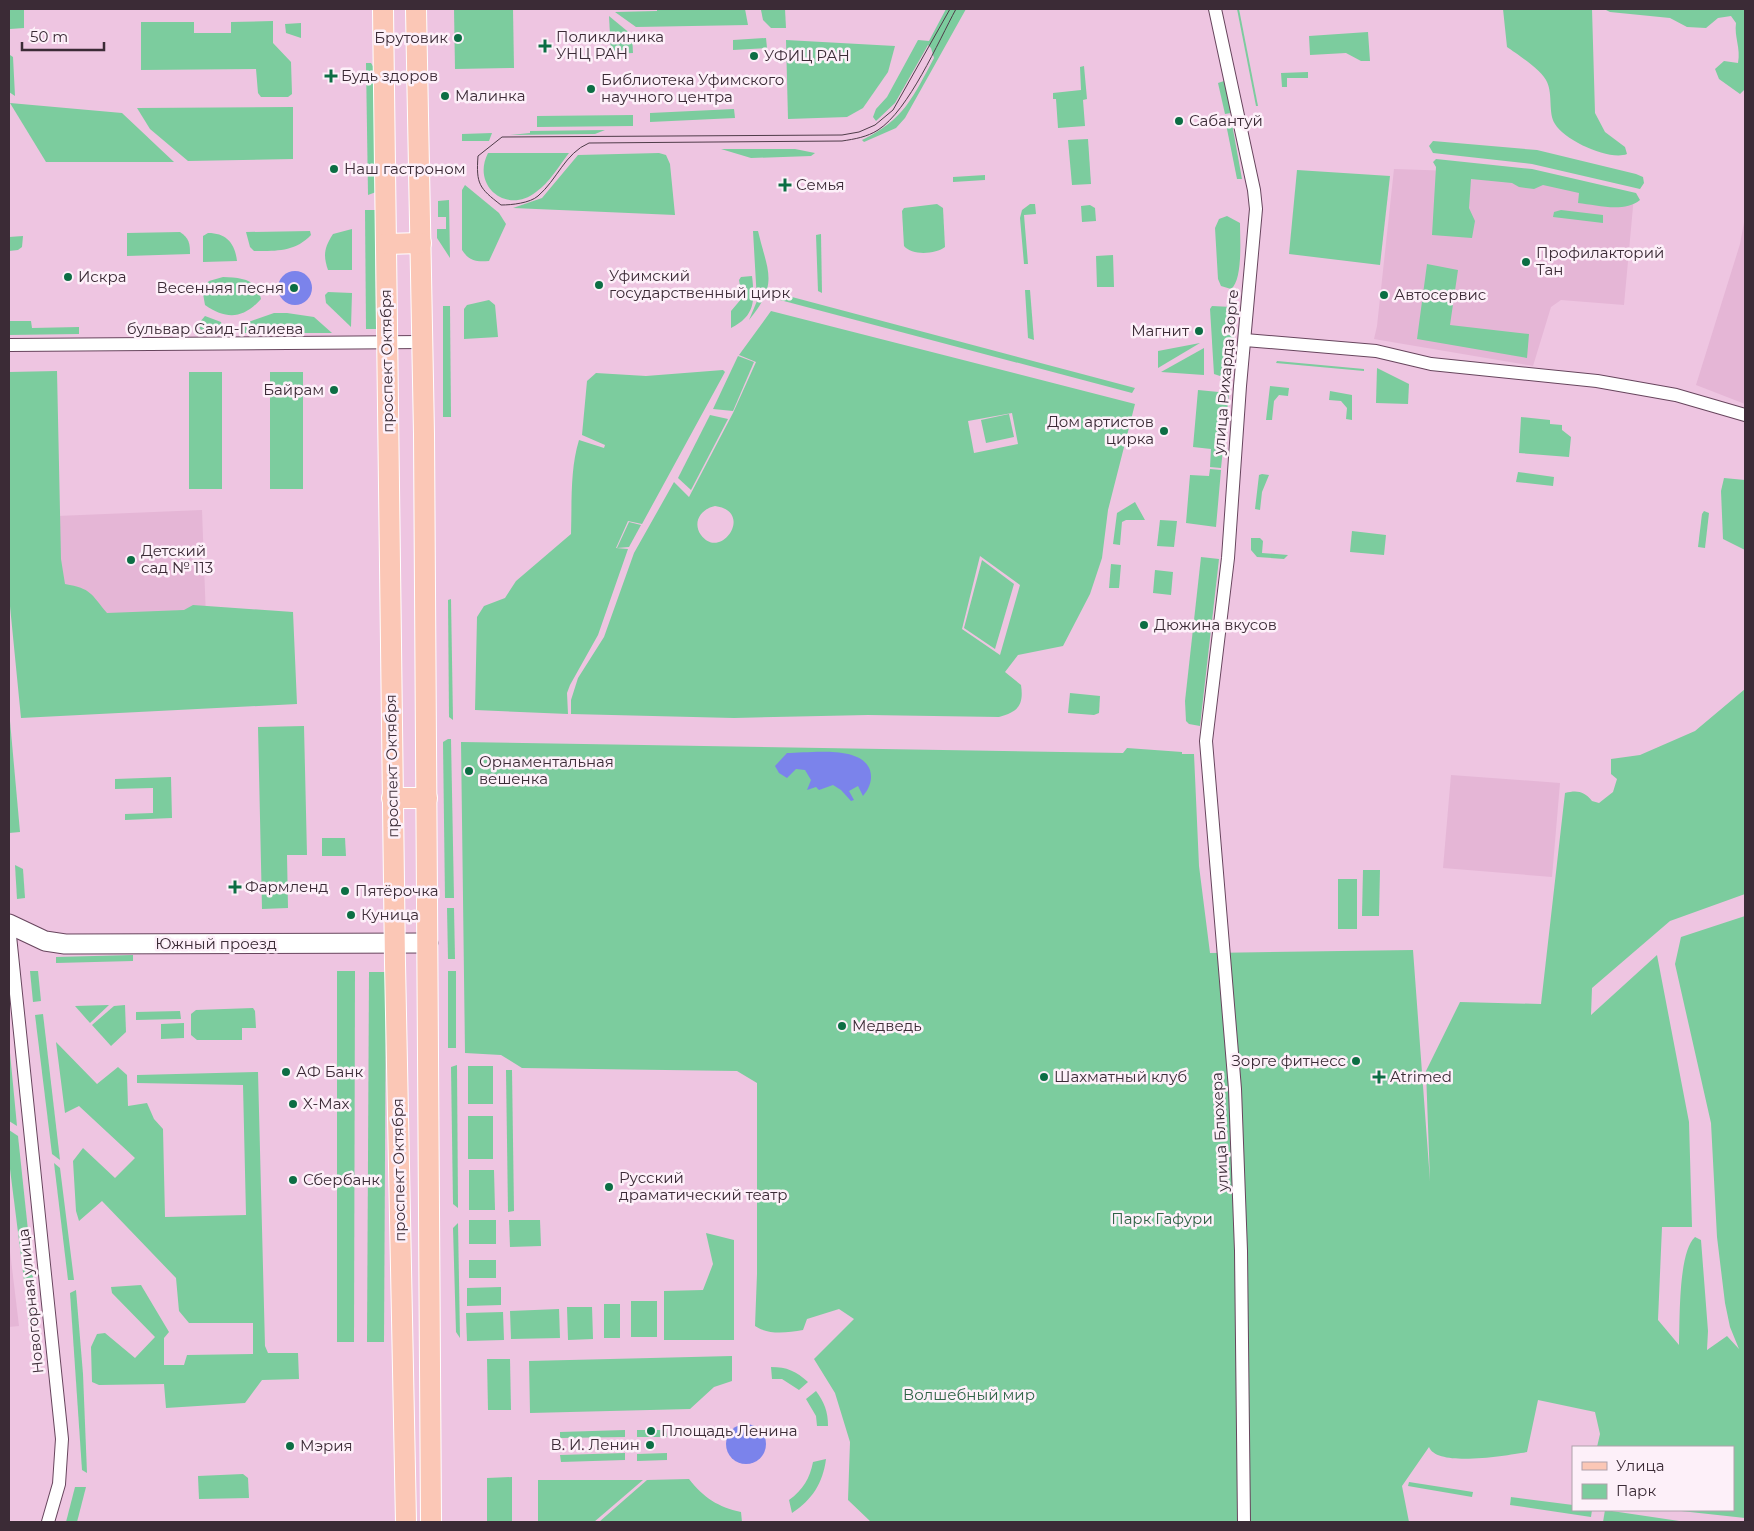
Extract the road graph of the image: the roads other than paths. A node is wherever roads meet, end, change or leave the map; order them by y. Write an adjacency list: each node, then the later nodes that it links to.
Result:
1 (384, 9): 5 (main road, проспект Октября)
2 (416, 9): 4 (main road, проспект Октября)
3 (1215, 9): 6 (street, улица Рихарда Зорге)
4 (421, 243): 5 (main road); 7 (main road, проспект Октября)
5 (386, 244): 8 (main road, проспект Октября)
6 (1245, 340): 10 (street); 11 (street, улица Рихарда Зорге)
7 (422, 342): 8 (street, бульвар Саид-Галиева); 13 (main road, проспект Октября)
8 (387, 344): 9 (street, бульвар Саид-Галиева); 12 (main road, проспект Октября)
9 (9, 346)
10 (1745, 415)
11 (1206, 741): 22 (street, улица Блюхера)
12 (392, 798): 13 (main road); 15 (main road, проспект Октября)
13 (427, 798): 16 (main road, проспект Октября)
14 (9, 925): 15 (street, Южный проезд); 19 (street, Новогорная улица)
15 (394, 943): 16 (street, Южный проезд); 17 (main road, проспект Октября)
16 (428, 943): 18 (main road, проспект Октября)
17 (396, 1069): 18 (main road); 20 (main road, проспект Октября)
18 (429, 1069): 21 (main road, проспект Октября)
19 (48, 1522)
20 (406, 1522)
21 (431, 1522)
22 (1244, 1522)

